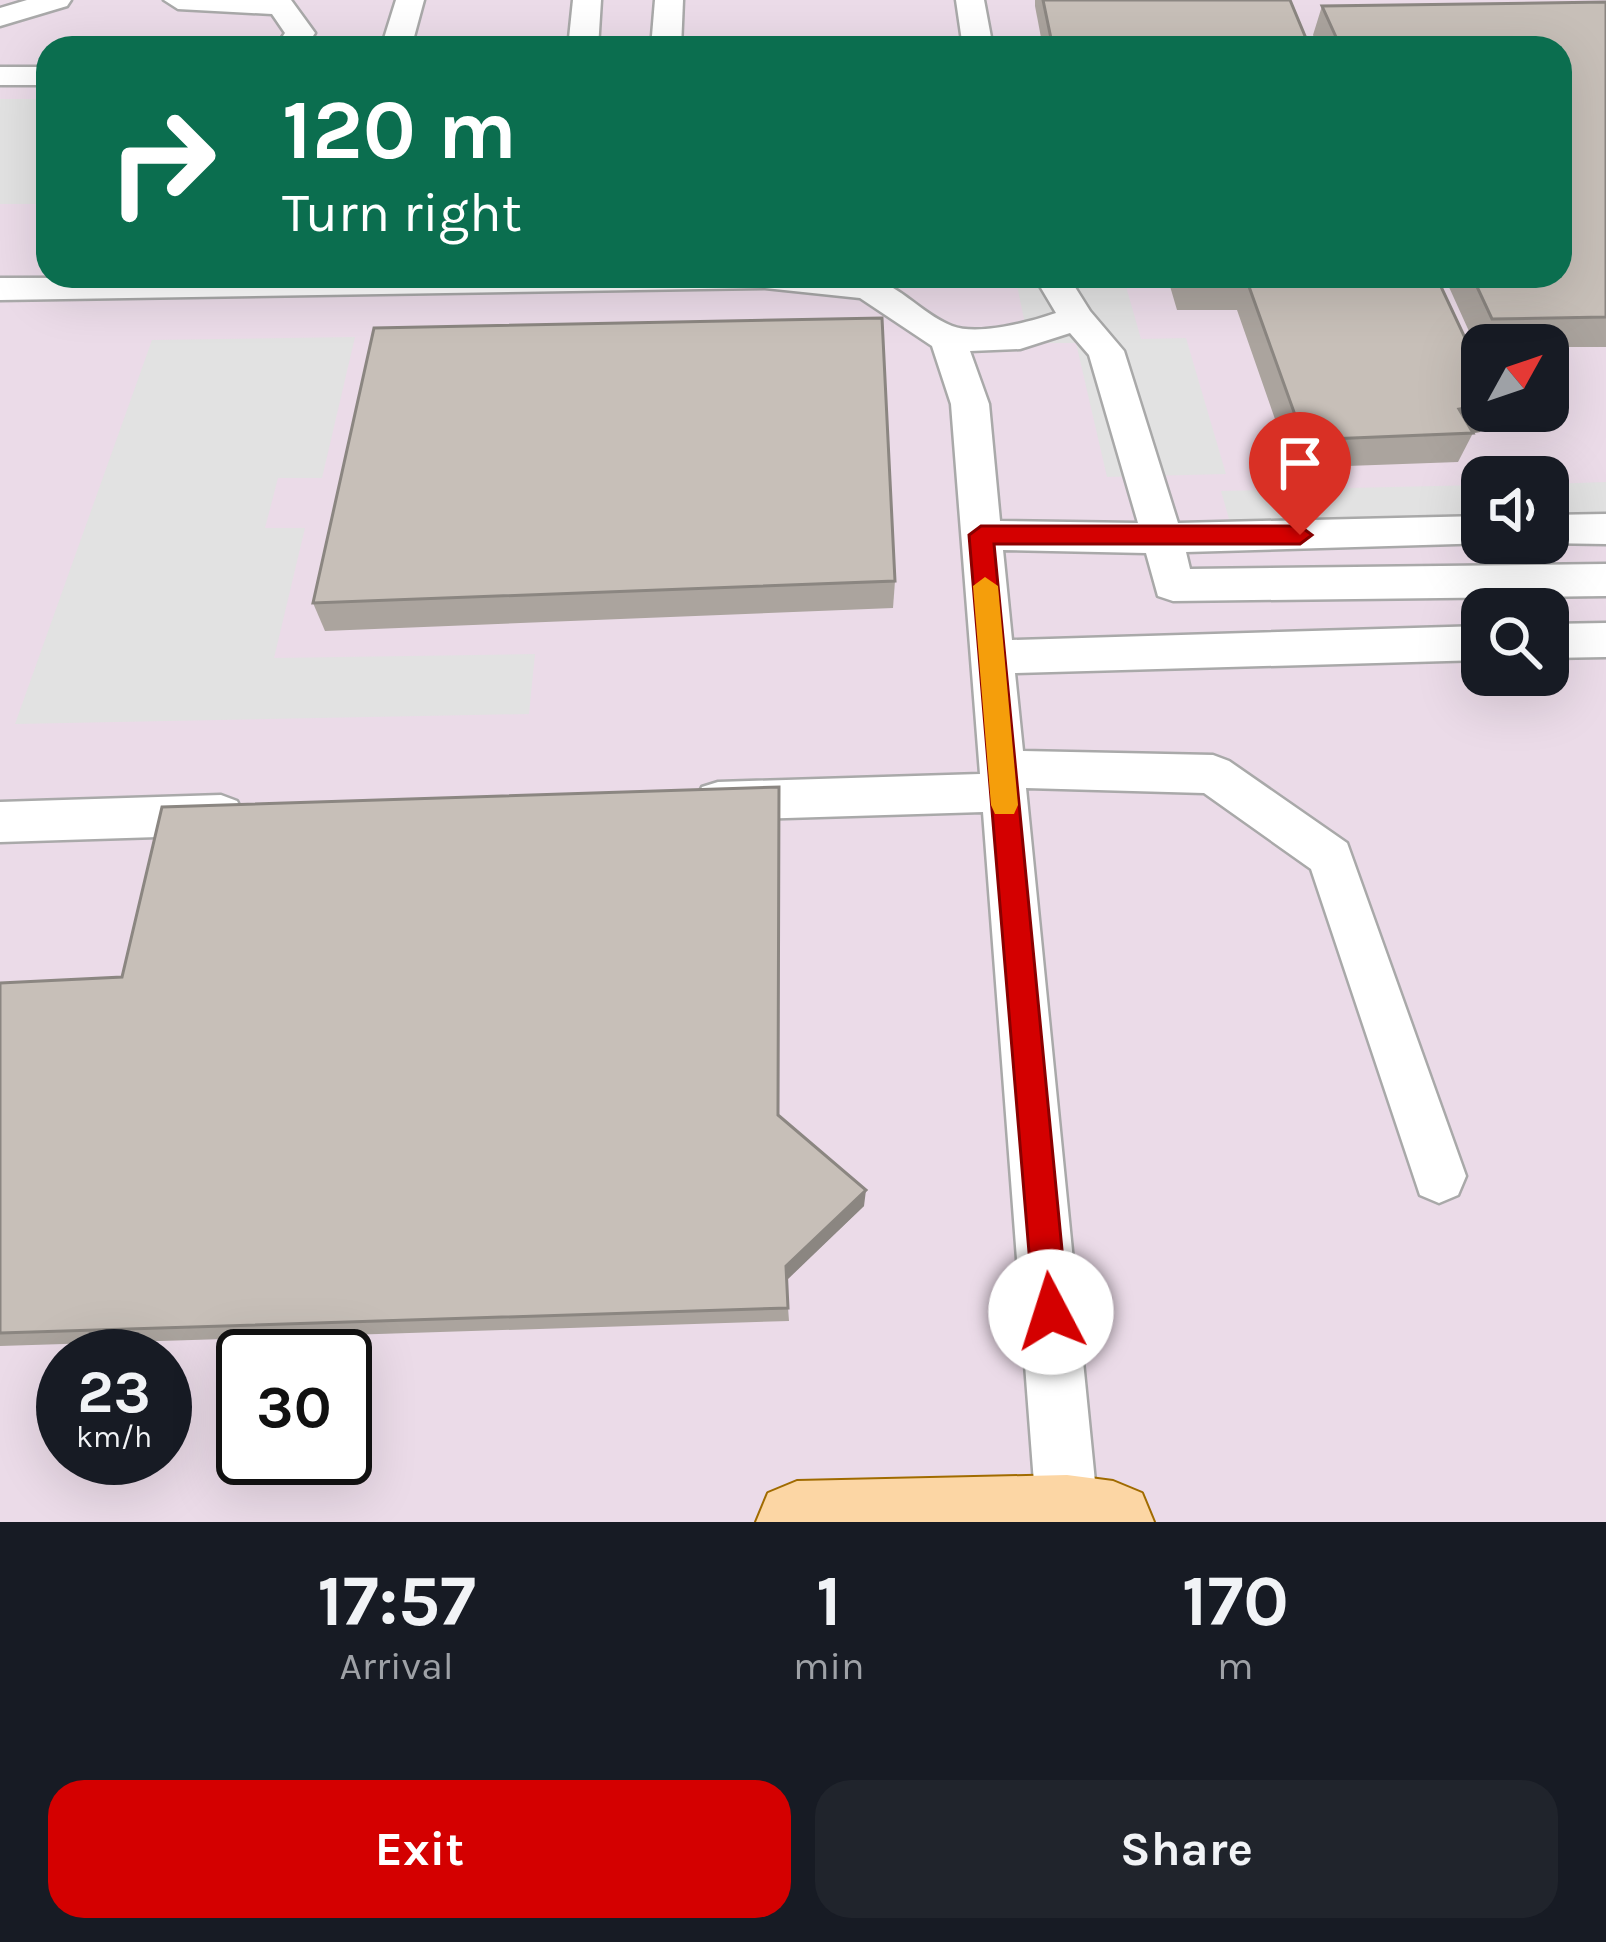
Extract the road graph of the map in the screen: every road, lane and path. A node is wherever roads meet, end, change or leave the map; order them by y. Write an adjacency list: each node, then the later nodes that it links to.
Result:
1 (57, 0): 7 (street)
2 (178, 0): 8 (street)
3 (410, 0): 9 (street)
4 (587, 0): 10 (street)
5 (669, 0): 11 (street)
6 (970, 0): 12 (street)
7 (0, 17)
8 (298, 36)
9 (400, 36)
10 (584, 36)
11 (667, 36)
12 (976, 36)
13 (0, 76): 14 (street)
14 (36, 76)
15 (36, 288): 18 (street)
16 (869, 288): 20 (street)
17 (1058, 288): 19 (street)
18 (0, 289)
19 (1077, 319): 20 (street); 25 (street)
20 (948, 340): 24 (street)
21 (1606, 529): 22 (street)
22 (1569, 530)
23 (1461, 531): 25 (street)
24 (981, 535): 25 (street); 30 (street)
25 (1162, 538): 26 (street)
26 (1606, 580)
27 (1606, 640): 28 (street)
28 (1569, 641)
29 (1461, 644): 30 (street)
30 (992, 657): 31 (street)
31 (1002, 780): 32 (street); 35 (street); 36 (street)
32 (677, 802)
33 (257, 814): 34 (street)
34 (0, 822)
35 (1439, 1176)
36 (1083, 1520): 37 (main road)
37 (797, 1522)

